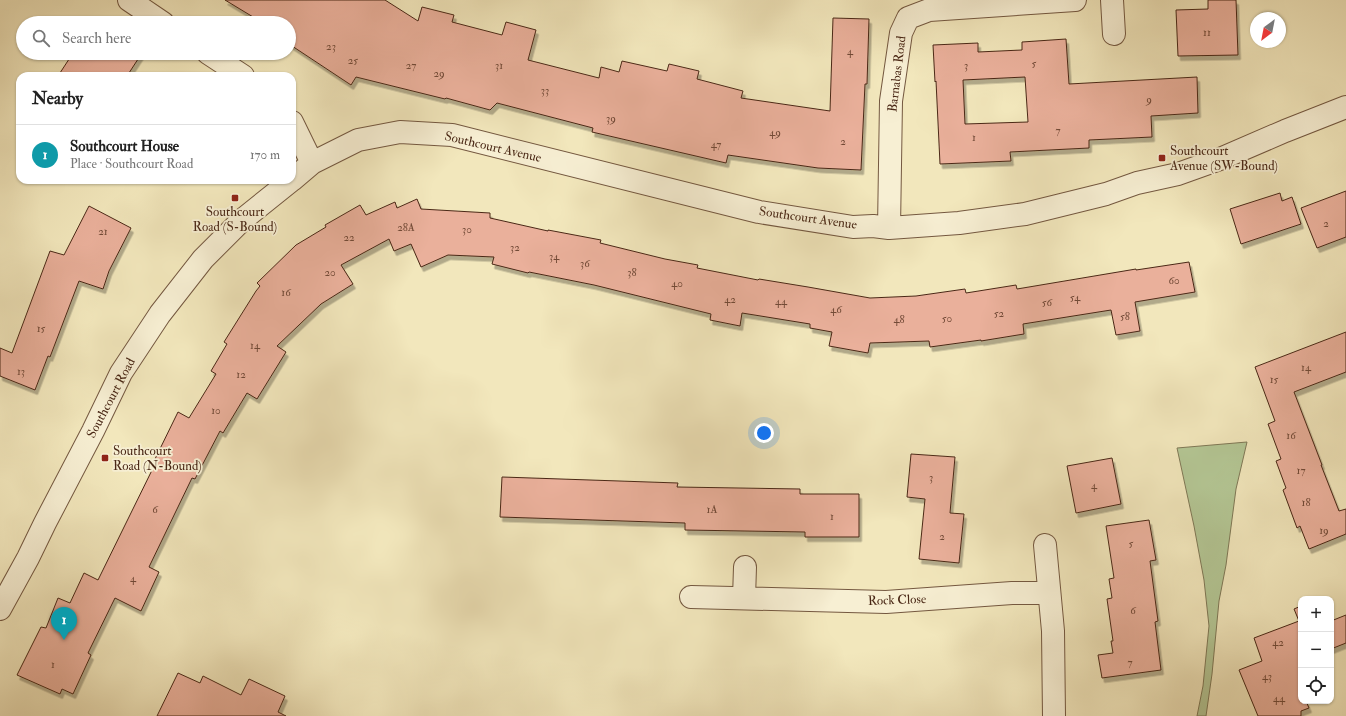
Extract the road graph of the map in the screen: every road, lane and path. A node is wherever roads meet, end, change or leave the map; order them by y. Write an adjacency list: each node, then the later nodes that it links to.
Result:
1 (129, 0): 4 (street)
2 (1075, 0): 13 (street, Barnabas Road)
3 (1112, 0): 5 (street)
4 (153, 16)
5 (1114, 34)
6 (219, 60): 7 (street)
7 (237, 72)
8 (1346, 107): 13 (street, Southcourt Avenue)
9 (296, 130): 10 (street)
10 (312, 163): 11 (street, Southcourt Road); 13 (street, Southcourt Avenue)
11 (296, 177)
12 (287, 184): 19 (street, Southcourt Road)
13 (889, 228)
14 (1045, 545): 16 (street)
15 (746, 567): 18 (street)
16 (1049, 593): 18 (street, Rock Close); 20 (street)
17 (691, 597): 18 (street, Rock Close)
18 (744, 598)
19 (0, 610)
20 (1054, 716)

